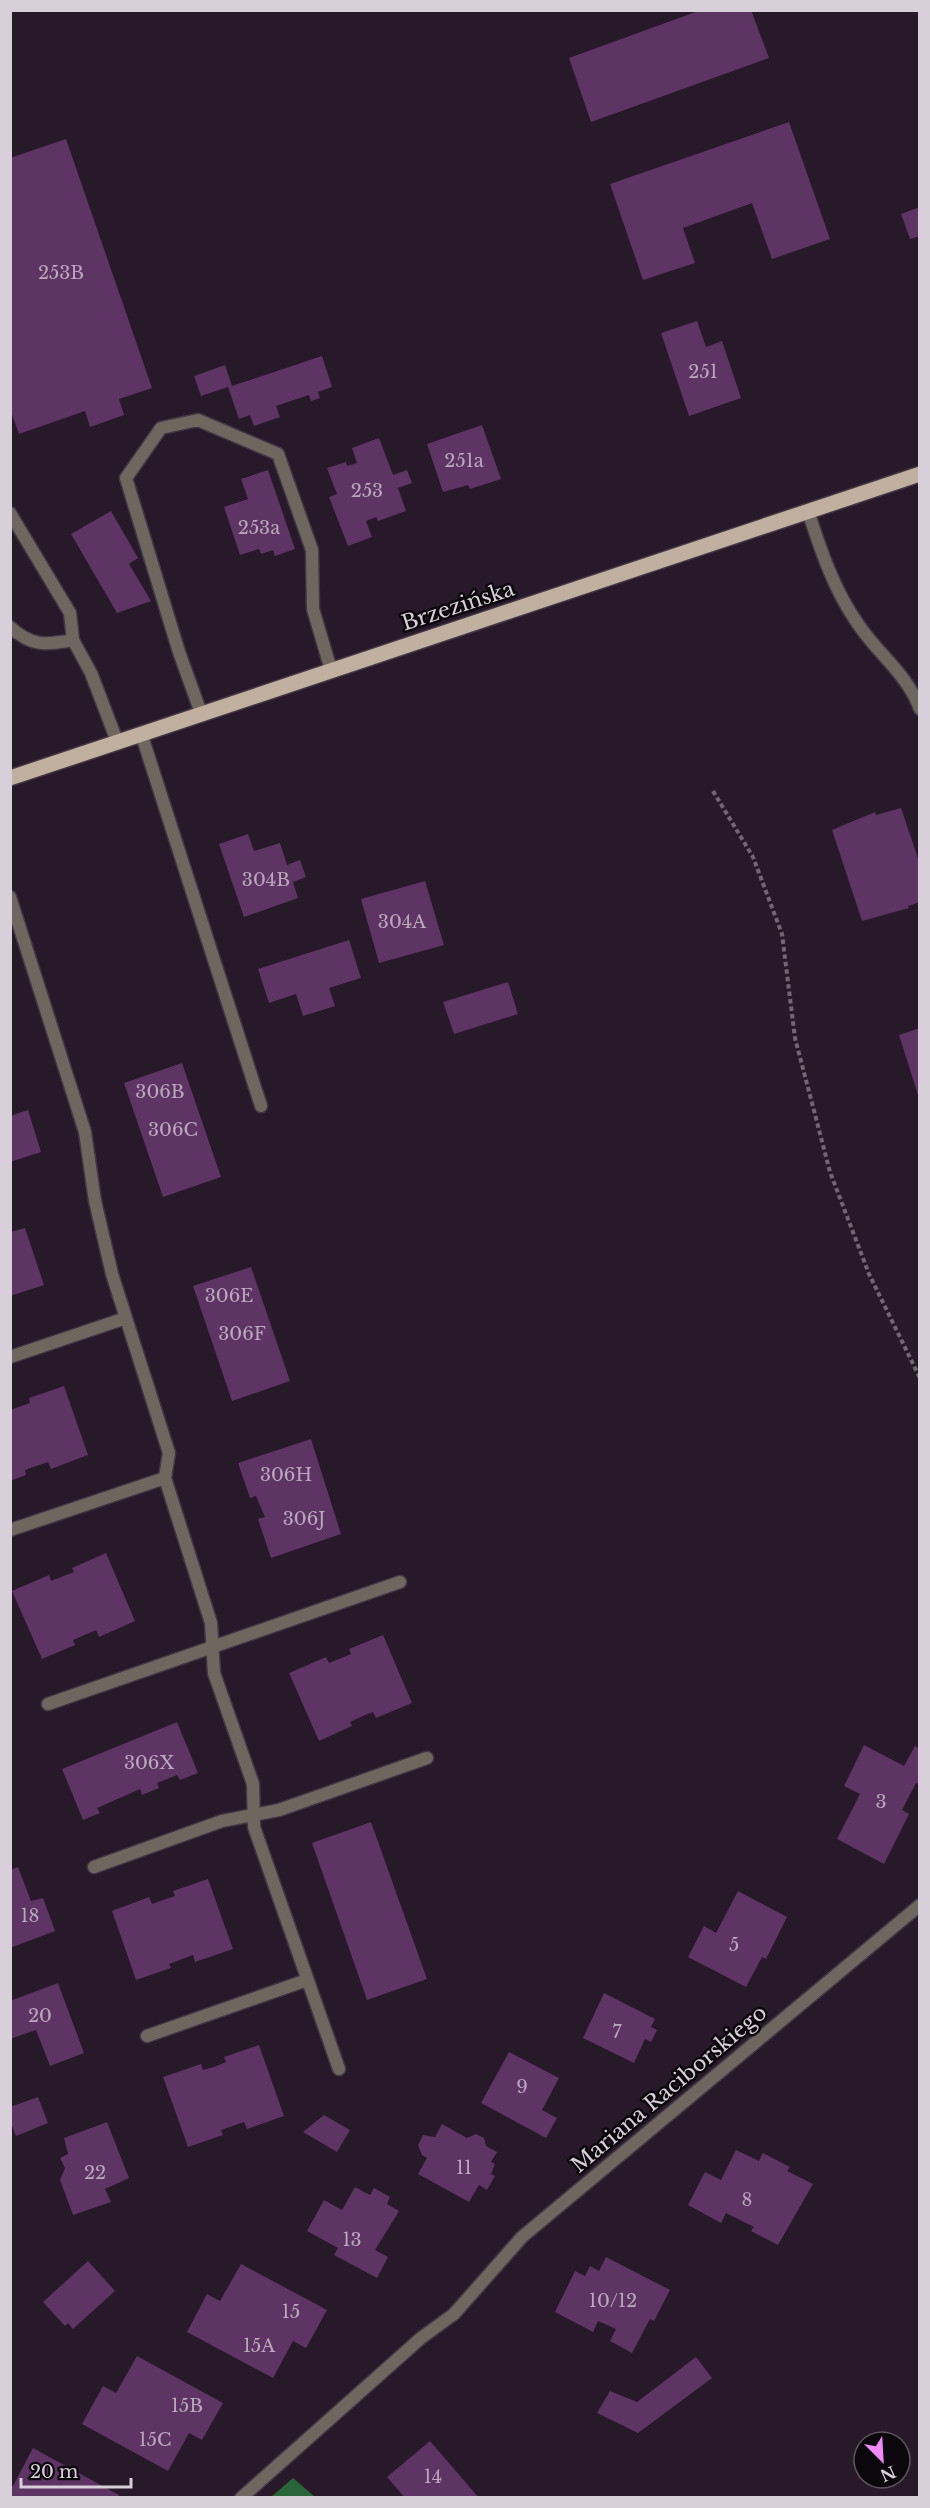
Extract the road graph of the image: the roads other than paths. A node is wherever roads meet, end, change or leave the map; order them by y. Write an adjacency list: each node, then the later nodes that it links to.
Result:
1 (920, 474): 2 (main road, Brzezińska)
2 (807, 511): 6 (main road, Brzezińska); 7 (street)
3 (10, 513): 5 (street)
4 (10, 627): 5 (street)
5 (73, 640): 10 (street)
6 (331, 670): 8 (main road, Brzezińska); 8 (street)
7 (920, 710)
8 (201, 713): 9 (main road, Brzezińska)
9 (141, 733): 10 (main road, Brzezińska); 13 (street)
10 (117, 741): 11 (main road, Brzezińska)
11 (10, 778)
12 (10, 897): 14 (street)
13 (261, 1106)
14 (126, 1318): 15 (street); 16 (street)
15 (10, 1357)
16 (165, 1478): 17 (street); 19 (street)
17 (10, 1530)
18 (400, 1582): 19 (street)
19 (212, 1646): 20 (street); 22 (street)
20 (48, 1704)
21 (427, 1758): 22 (street)
22 (254, 1813): 23 (street); 25 (street)
23 (93, 1867)
24 (920, 1905): 28 (street, Mariana Raciborskiego)
25 (308, 1980): 26 (street); 27 (street)
26 (147, 2036)
27 (339, 2069)
28 (241, 2498)

